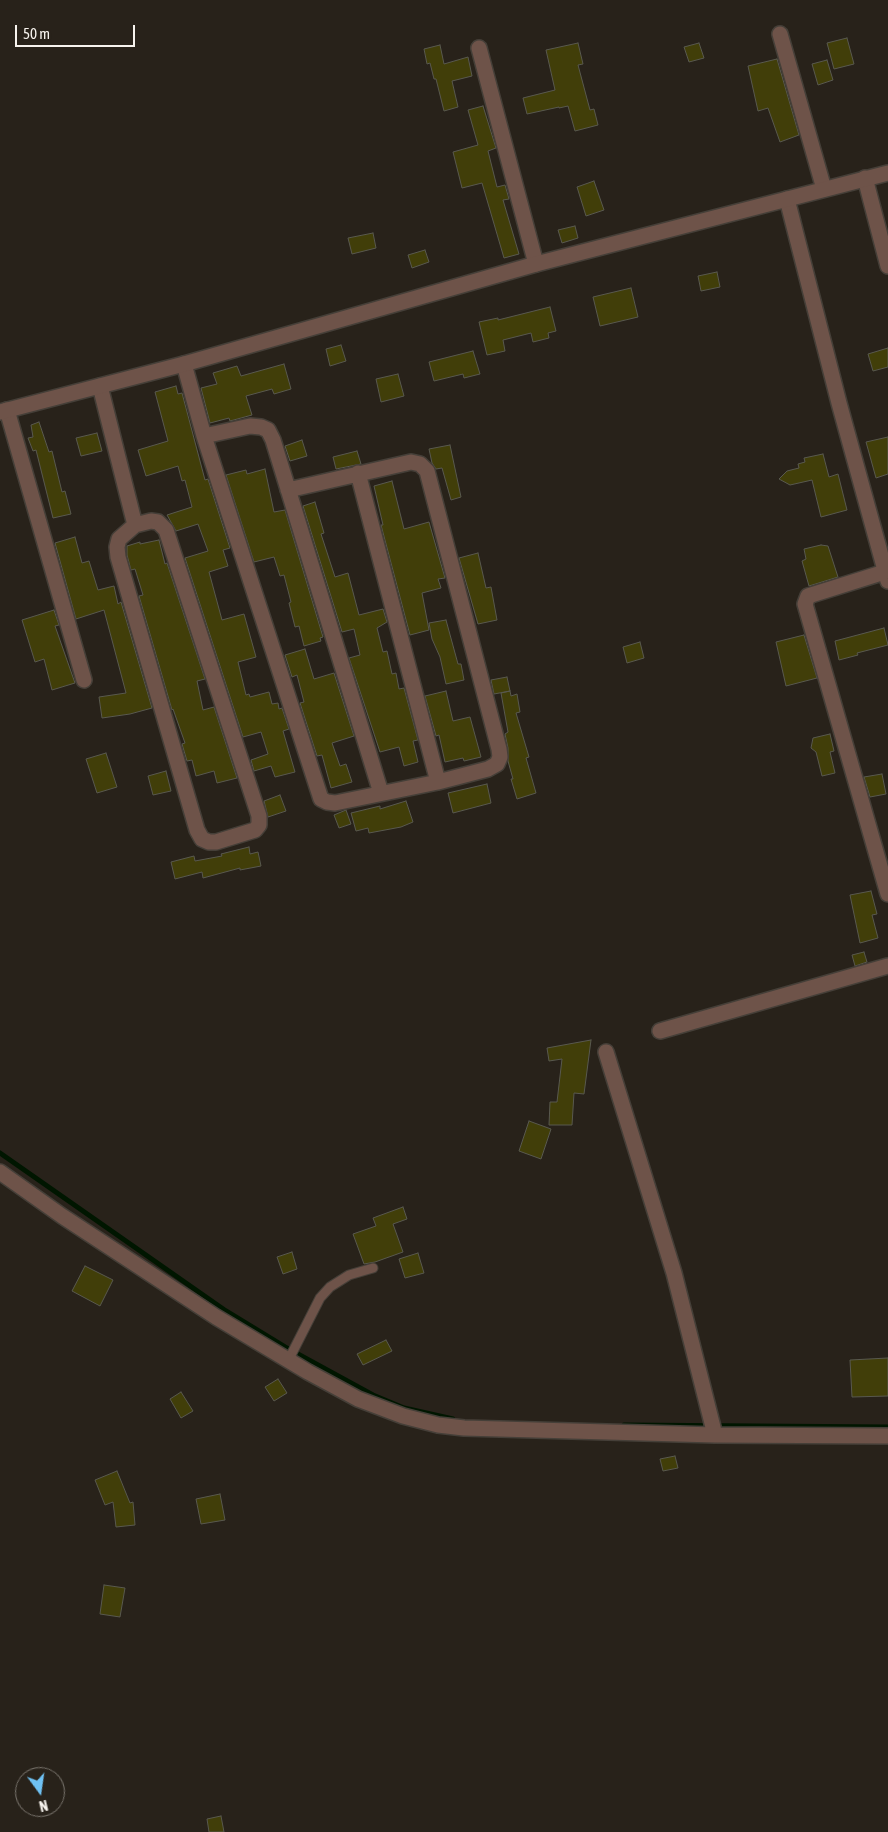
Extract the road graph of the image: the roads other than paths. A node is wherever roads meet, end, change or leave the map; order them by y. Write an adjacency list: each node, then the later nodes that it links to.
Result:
1 (780, 34): 5 (street)
2 (479, 48): 7 (street)
3 (888, 173): 4 (street)
4 (865, 178): 5 (street); 8 (street)
5 (824, 189): 6 (street)
6 (787, 199): 7 (street); 16 (street)
7 (536, 264): 9 (street)
8 (888, 266)
9 (184, 364): 10 (street); 12 (street)
10 (100, 386): 11 (street); 15 (street)
11 (4, 411): 17 (street)
12 (204, 436): 14 (street); 19 (street)
13 (358, 473): 14 (street); 18 (street); 18 (street)
14 (288, 490): 19 (street)
15 (135, 525): 15 (street)
16 (887, 575): 20 (street)
17 (84, 680)
18 (438, 782): 19 (street)
19 (381, 793)
20 (888, 894)
21 (888, 966): 22 (street)
22 (660, 1032)
23 (606, 1052): 27 (street)
24 (0, 1172): 26 (street)
25 (373, 1268): 26 (lane)
26 (288, 1360): 27 (street)
27 (715, 1435): 28 (street)
28 (888, 1436)

